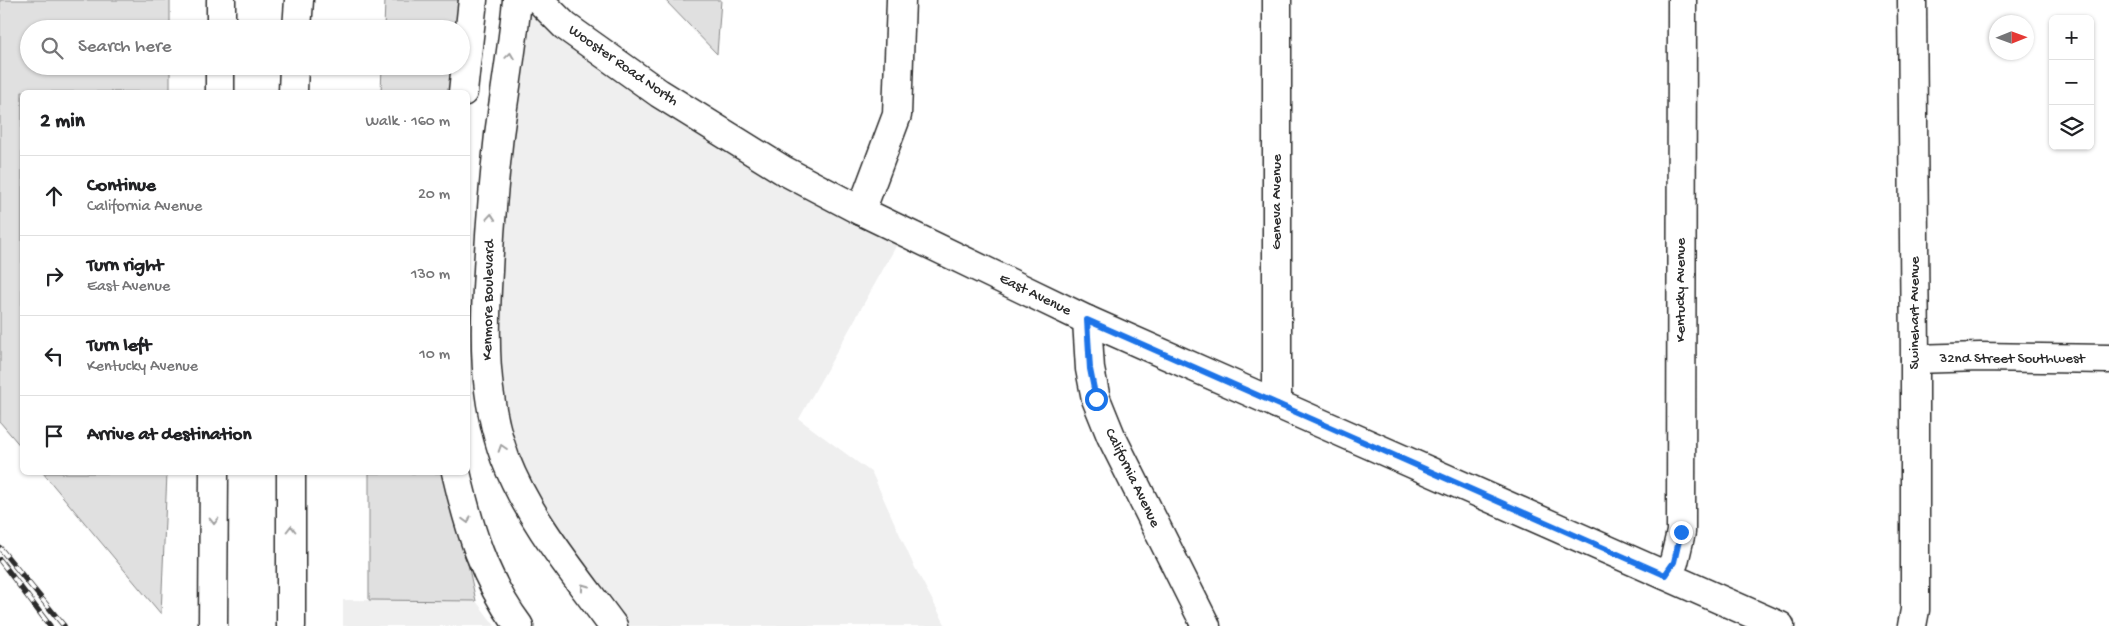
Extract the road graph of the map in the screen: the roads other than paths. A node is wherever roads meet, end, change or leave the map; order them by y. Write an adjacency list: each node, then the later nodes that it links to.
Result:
1 (221, 0): 10 (main road)
2 (299, 0): 11 (main road)
3 (473, 0): 12 (main road)
4 (518, 0): 33 (main road, Kenmore Boulevard, one-way to 4)
5 (539, 0): 19 (main road, Wooster Road North)
6 (901, 0): 20 (main road)
7 (1277, 0): 24 (main road, Geneva Avenue)
8 (1682, 0): 28 (main road, Kentucky Avenue)
9 (1912, 0): 22 (main road, Swinehart Avenue)
10 (221, 20)
11 (297, 20)
12 (470, 28)
13 (220, 75): 16 (main road)
14 (294, 75): 17 (main road)
15 (465, 75): 18 (main road)
16 (220, 90)
17 (293, 90)
18 (463, 90)
19 (711, 126): 20 (main road, East Avenue)
20 (861, 211): 21 (main road, East Avenue)
21 (1087, 320): 24 (main road, East Avenue); 34 (main road, California Avenue)
22 (1915, 359): 23 (main road, 32nd Street Southwest); 36 (main road, Swinehart Avenue)
23 (2109, 359)
24 (1277, 404): 28 (main road, East Avenue)
25 (214, 475): 30 (main road, one-way to 30)
26 (291, 475): 31 (main road, one-way to 26)
27 (457, 475): 32 (main road, one-way to 32)
28 (1665, 575): 29 (main road, East Avenue)
29 (1744, 618): 35 (main road, East Avenue)
30 (213, 626)
31 (291, 626)
32 (519, 626)
33 (613, 626)
34 (1206, 626)
35 (1780, 626)
36 (1912, 626)

